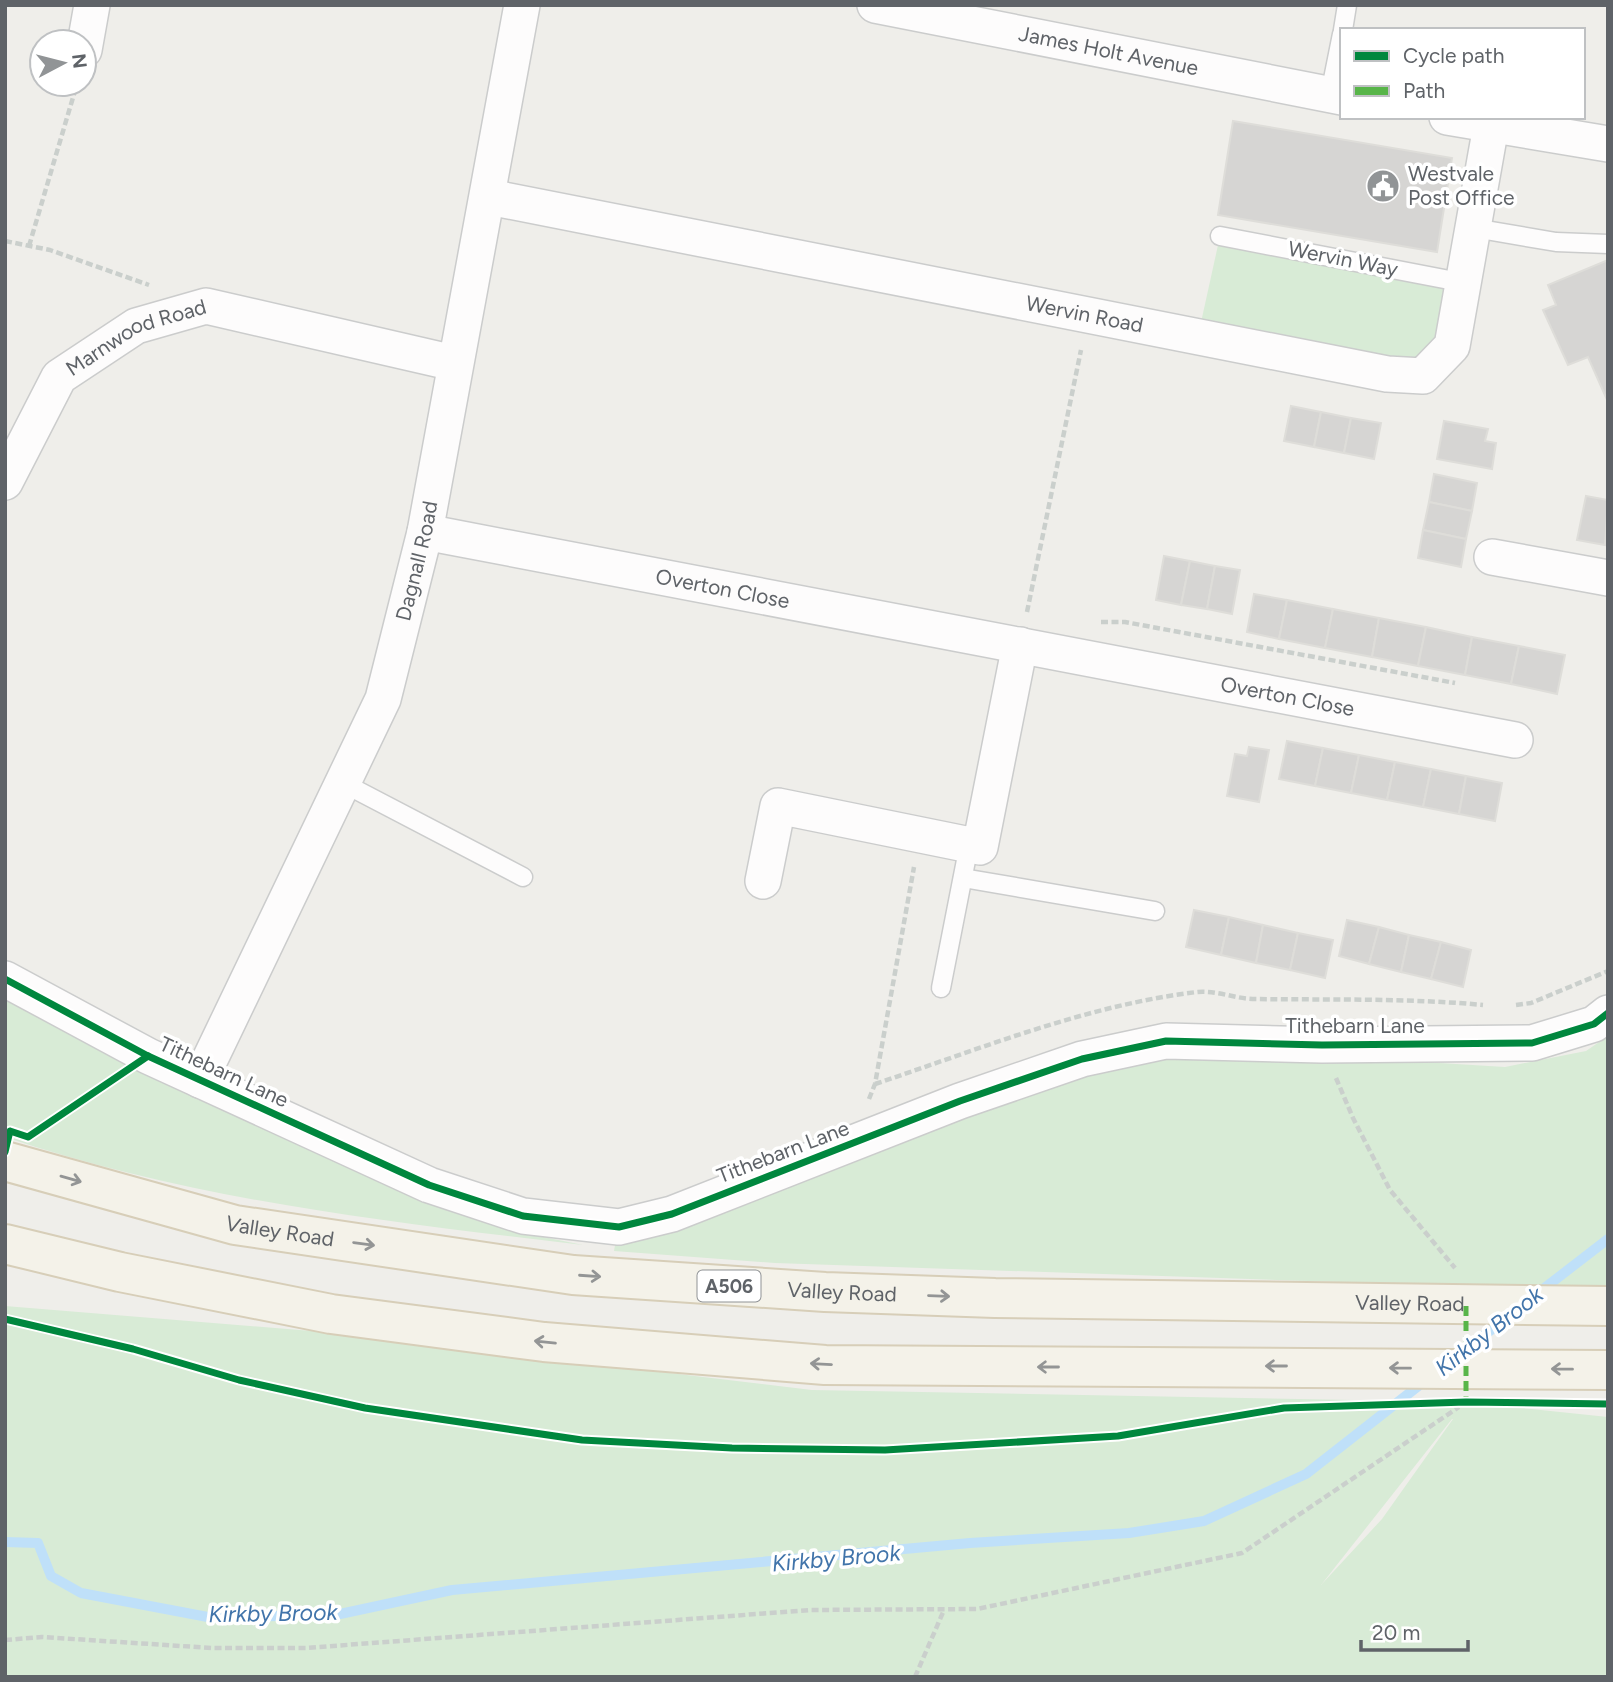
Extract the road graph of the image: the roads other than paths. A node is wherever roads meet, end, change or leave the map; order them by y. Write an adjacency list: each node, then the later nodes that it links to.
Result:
1 (92, 5): 5 (street)
2 (522, 5): 12 (street, Dagnall Road)
3 (875, 5): 8 (street, James Holt Avenue)
4 (1347, 5): 6 (lane)
5 (88, 28)
6 (1343, 28)
7 (1340, 53): 8 (lane)
8 (1336, 95)
9 (1457, 119): 10 (street)
10 (1491, 126): 11 (street); 13 (street, Wervin Road)
11 (1608, 145)
12 (489, 197): 16 (street, Wervin Road); 17 (street, Dagnall Road)
13 (1474, 228): 15 (lane); 16 (street, Wervin Road)
14 (1220, 236): 16 (lane, Wervin Way)
15 (1608, 244)
16 (1465, 282)
17 (454, 363): 18 (street, Marnwood Road); 19 (street, Dagnall Road)
18 (5, 482)
19 (425, 532): 22 (street, Overton Close); 24 (street, Dagnall Road)
20 (1492, 557): 21 (street)
21 (1608, 578)
22 (1020, 645): 23 (street, Overton Close); 25 (street)
23 (1515, 740)
24 (344, 783): 26 (lane); 32 (street, Dagnall Road)
25 (966, 861): 27 (street); 28 (lane); 30 (lane)
26 (523, 877)
27 (763, 881)
28 (1155, 911)
29 (5, 979): 32 (street, Tithebarn Lane)
30 (941, 988)
31 (1608, 1013): 32 (street, Tithebarn Lane)
32 (200, 1080)
33 (5, 1161): 35 (main road, Valley Road / A506, one-way to 35)
34 (5, 1244): 36 (main road, one-way to 34)
35 (1607, 1306)
36 (1608, 1370)

